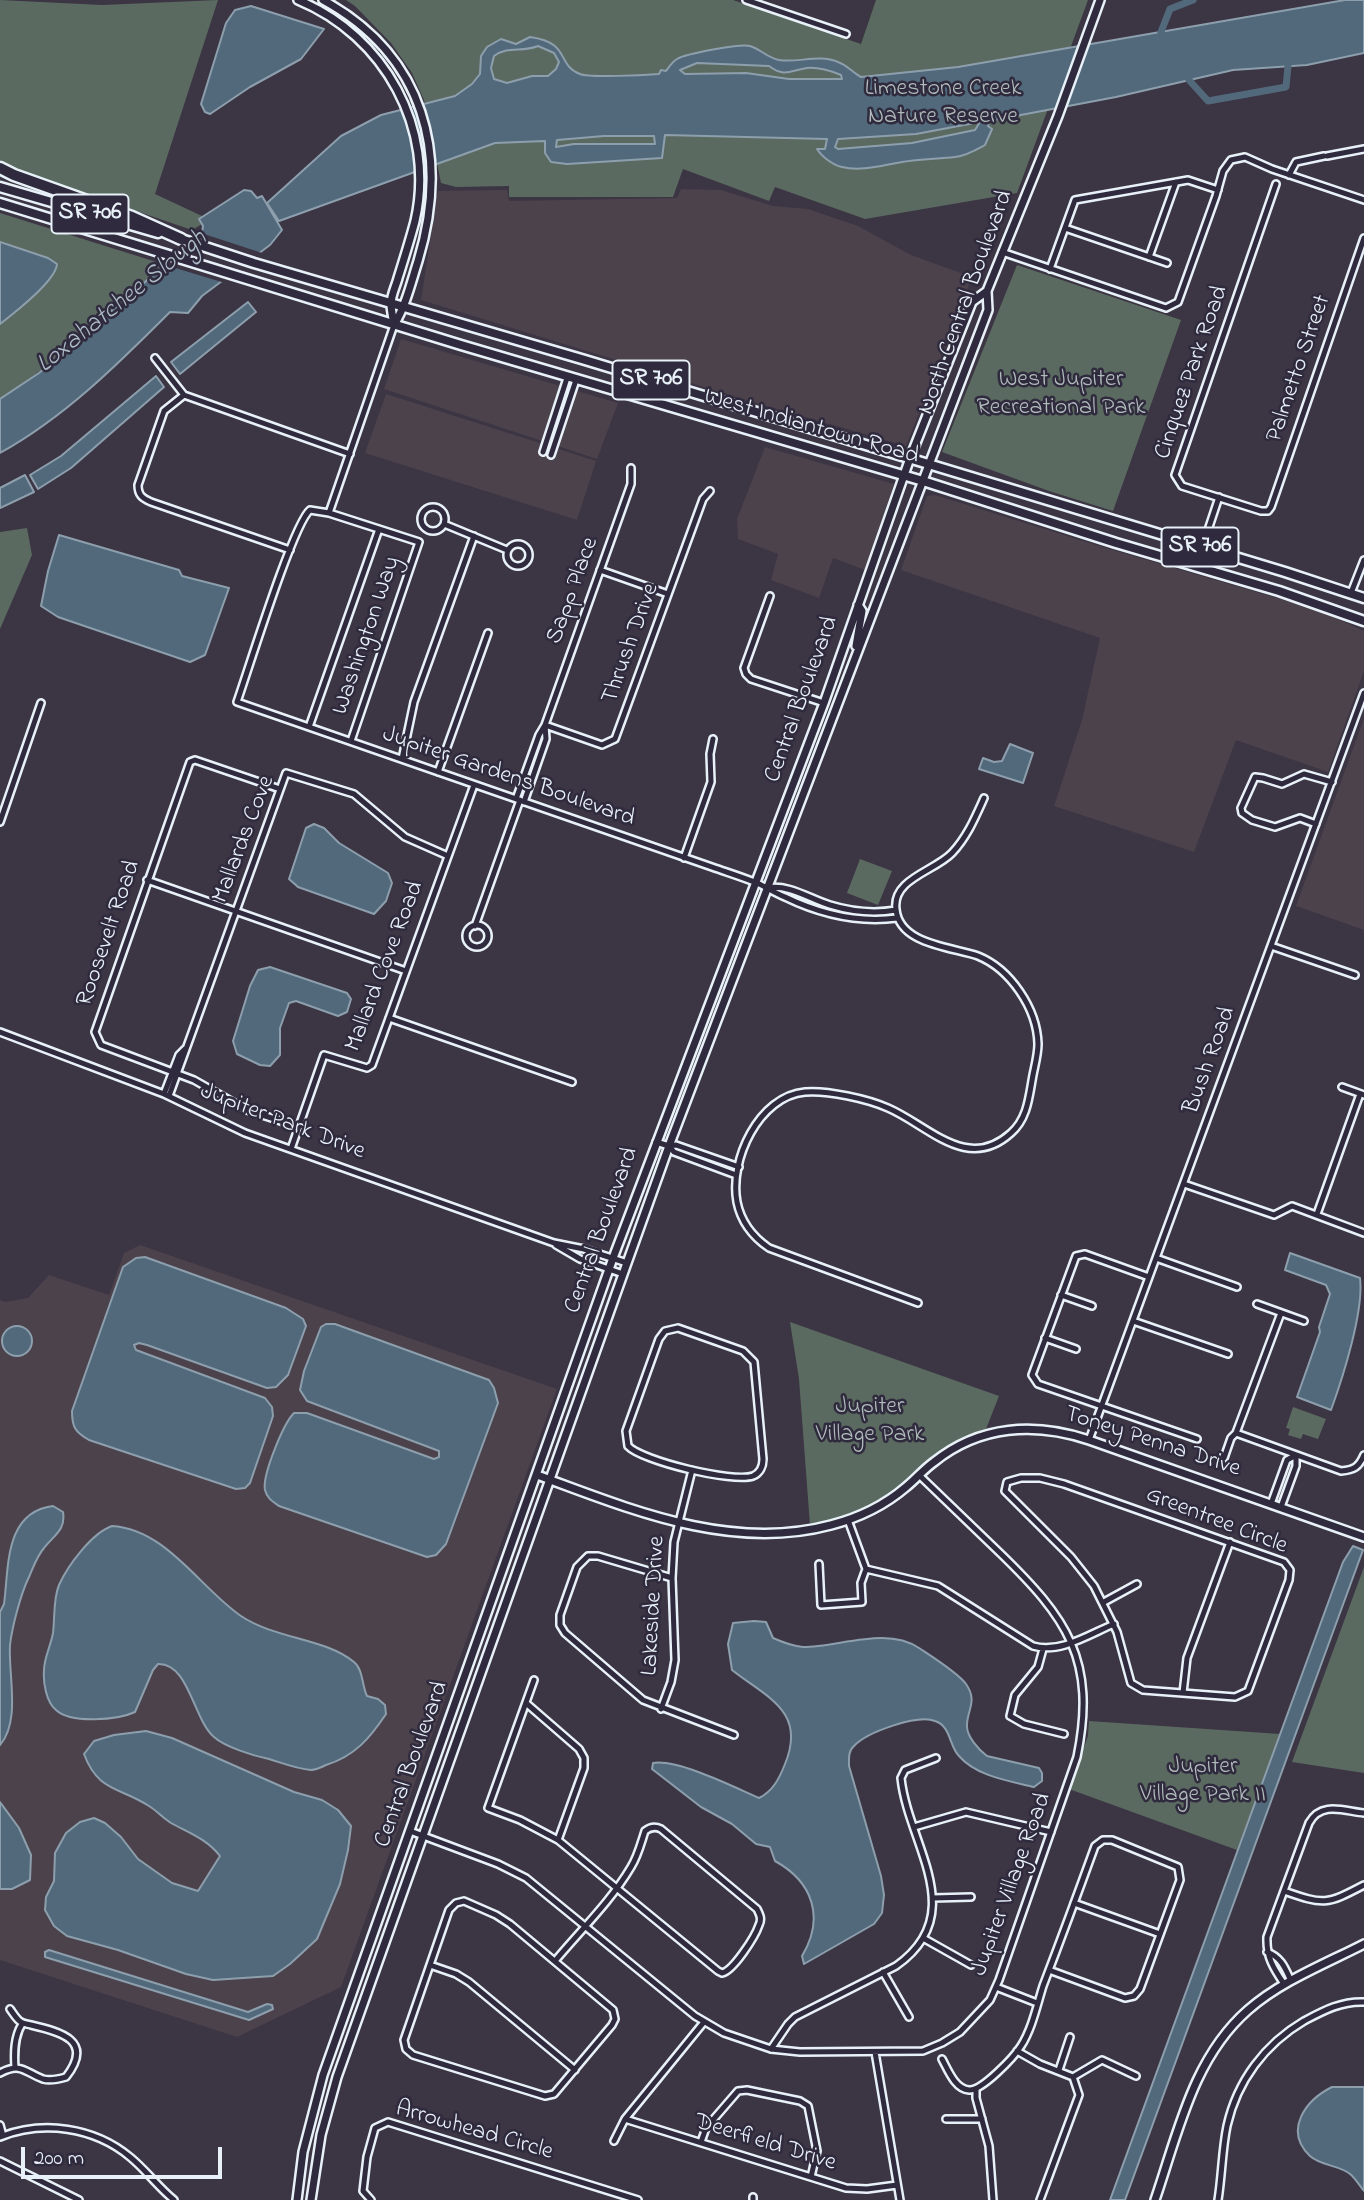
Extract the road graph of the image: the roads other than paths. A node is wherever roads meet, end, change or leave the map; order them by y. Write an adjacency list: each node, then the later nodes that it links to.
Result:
1 (298, 0): 23 (street)
2 (323, 0): 24 (street)
3 (746, 0): 5 (street)
4 (1100, 0): 18 (street, North Central Boulevard)
5 (846, 34)
6 (1364, 149): 8 (street)
7 (0, 168): 17 (highway)
8 (1289, 175): 12 (street); 13 (street)
9 (1176, 182): 12 (street); 15 (street); 19 (street)
10 (1276, 184): 38 (street, Cinquez Park Road)
11 (0, 187): 17 (main road, SR 706)
12 (1218, 190): 21 (street)
13 (1364, 200)
14 (0, 203): 25 (main road, West Indiantown Road / SR 706)
15 (1065, 228): 19 (street); 21 (street)
16 (1364, 238): 39 (street, Palmetto Street)
17 (181, 239): 23 (main road, West Indiantown Road / SR 706)
18 (1002, 252): 21 (street); 22 (street, North Central Boulevard)
19 (1149, 257): 20 (street)
20 (1167, 263)
21 (1050, 269)
22 (987, 291): 32 (street, Central Boulevard); 33 (street, North Central Boulevard)
23 (391, 303): 24 (main road, West Indiantown Road / SR 706); 25 (street)
24 (404, 308): 25 (street); 32 (main road, West Indiantown Road / SR 706)
25 (394, 325): 27 (main road, West Indiantown Road / SR 706); 30 (street)
26 (155, 358): 28 (street)
27 (571, 379): 29 (street); 31 (street); 35 (main road, West Indiantown Road / SR 706)
28 (184, 396): 30 (street); 45 (street)
29 (543, 452)
30 (350, 454): 40 (street)
31 (551, 454)
32 (910, 458): 33 (main road, West Indiantown Road / SR 706); 35 (street, Central Boulevard)
33 (930, 464): 36 (street, Central Boulevard); 44 (main road, West Indiantown Road / SR 706)
34 (631, 468): 50 (street, Sapp Place)
35 (904, 475): 36 (main road, West Indiantown Road / SR 706); 55 (street, Central Boulevard)
36 (923, 481): 48 (main road, West Indiantown Road / SR 706); 58 (street, Central Boulevard)
37 (710, 491): 52 (street, Thrush Drive)
38 (1219, 497): 39 (street, Cinquez Park Road); 44 (street)
39 (1268, 511)
40 (329, 513): 42 (street); 45 (street)
41 (444, 524): 41 (street); 43 (street)
42 (379, 529): 64 (street); 67 (street, Washington Way)
43 (474, 536): 46 (street); 68 (street)
44 (1202, 548): 48 (street); 49 (street); 51 (main road, West Indiantown Road / SR 706)
45 (290, 550): 64 (street, Jupiter Gardens Boulevard)
46 (508, 550): 46 (street)
47 (1364, 560): 51 (street)
48 (1190, 564): 49 (main road, West Indiantown Road / SR 706)
49 (1199, 567): 56 (main road, West Indiantown Road / SR 706)
50 (600, 570): 52 (street); 63 (street, Sapp Place)
51 (1352, 593): 54 (main road, West Indiantown Road / SR 706)
52 (668, 594): 63 (street, Thrush Drive)
53 (770, 596): 61 (street)
54 (1364, 598)
55 (858, 605): 58 (street); 61 (street, Central Boulevard)
56 (1364, 621)
57 (488, 634): 69 (street)
58 (852, 667): 65 (street, Central Boulevard)
59 (1364, 693): 70 (street, Bush Road)
60 (41, 703): 75 (street)
61 (824, 703): 62 (street, Central Boulevard)
62 (817, 723): 65 (street); 80 (street, Central Boulevard)
63 (545, 725): 74 (street, Sapp Place)
64 (309, 727): 67 (street, Jupiter Gardens Boulevard)
65 (830, 727): 81 (street, Central Boulevard)
66 (713, 738): 78 (street)
67 (351, 741): 68 (street, Jupiter Gardens Boulevard)
68 (402, 759): 69 (street, Jupiter Gardens Boulevard)
69 (438, 772): 71 (street, Jupiter Gardens Boulevard)
70 (1332, 782): 76 (street, Bush Road); 76 (street)
71 (474, 785): 74 (street, Jupiter Gardens Boulevard); 77 (street, Mallard Cove Road)
72 (281, 789): 77 (street, Mallards Cove); 79 (street, Roosevelt Road); 83 (street, Mallards Cove)
73 (984, 798): 82 (street)
74 (520, 800): 78 (street, Jupiter Gardens Boulevard); 85 (street, Sapp Place)
75 (0, 822)
76 (1316, 824): 86 (street, Bush Road)
77 (448, 856): 87 (street, Mallard Cove Road)
78 (684, 858): 80 (street, Jupiter Gardens Boulevard)
79 (147, 880): 83 (street); 91 (street, Roosevelt Road)
80 (756, 882): 81 (street, Jupiter Gardens Boulevard); 97 (street, Central Boulevard)
81 (768, 888): 82 (street); 84 (street, Jupiter Gardens Boulevard); 98 (street, Central Boulevard)
82 (896, 910): 84 (street)
83 (236, 911): 87 (street); 91 (street, Mallards Cove)
84 (897, 918): 100 (street)
85 (475, 926): 85 (street)
86 (1271, 946): 88 (street); 102 (street, Bush Road)
87 (406, 971): 89 (street, Mallard Cove Road)
88 (1355, 975)
89 (389, 1018): 92 (street); 96 (street, Mallard Cove Road)
90 (0, 1032): 94 (street, Jupiter Park Drive)
91 (175, 1072): 94 (street, Mallards Cove); 96 (street, Roosevelt Road)
92 (572, 1082)
93 (1342, 1087): 95 (street)
94 (166, 1095): 99 (street, Jupiter Park Drive)
95 (1362, 1095): 103 (street)
96 (299, 1127): 99 (street, Mallard Cove Road)
97 (656, 1142): 98 (street); 106 (street, Central Boulevard)
98 (669, 1146): 100 (street); 101 (street); 108 (street, Central Boulevard)
99 (290, 1149): 105 (street, Jupiter Park Drive)
100 (739, 1167): 101 (street)
101 (736, 1175): 114 (street)
102 (1184, 1184): 103 (street); 107 (street, Bush Road)
103 (1317, 1214): 104 (street)
104 (1364, 1233)
105 (554, 1243): 106 (street, Jupiter Park Drive); 109 (street, Jupiter Park Drive)
106 (613, 1258): 108 (street, Jupiter Park Drive); 109 (street, Central Boulevard)
107 (1156, 1258): 111 (street, Bush Road); 112 (street)
108 (627, 1263): 110 (street, Central Boulevard)
109 (609, 1269): 110 (street, Jupiter Park Drive); 131 (street, Central Boulevard)
110 (623, 1274): 133 (street, Central Boulevard)
111 (1149, 1277): 113 (street); 118 (street, Bush Road)
112 (1237, 1287)
113 (1061, 1295): 116 (street); 120 (street)
114 (918, 1303)
115 (1257, 1304): 117 (street)
116 (1092, 1306)
117 (1280, 1313): 119 (street); 124 (street)
118 (1133, 1321): 122 (street); 123 (street, Bush Road)
119 (1304, 1321)
120 (1045, 1338): 121 (street); 123 (street)
121 (1076, 1349)
122 (1228, 1354)
123 (1102, 1406): 125 (street); 126 (street, Bush Road)
124 (1236, 1433): 127 (street); 129 (street)
125 (1197, 1439)
126 (1090, 1440): 132 (street, Toney Penna Drive); 134 (street, Toney Penna Drive)
127 (1296, 1455): 128 (street); 134 (street); 135 (street)
128 (1364, 1455)
129 (1224, 1458)
130 (692, 1470): 130 (street); 137 (street, Lakeside Drive)
131 (537, 1475): 133 (street, Toney Penna Drive); 157 (street, Central Boulevard)
132 (919, 1475): 136 (street, Toney Penna Drive); 146 (street, Jupiter Village Road)
133 (550, 1480): 137 (street, Toney Penna Drive); 159 (street, Central Boulevard)
134 (1271, 1504): 135 (street, Toney Penna Drive)
135 (1281, 1507): 138 (street, Toney Penna Drive)
136 (848, 1520): 137 (street, Toney Penna Drive); 141 (street)
137 (677, 1523): 142 (street, Lakeside Drive)
138 (1364, 1537)
139 (1230, 1542): 144 (street, Greentree Circle); 149 (street); 149 (street, Greentree Circle)
140 (819, 1564): 141 (street)
141 (866, 1569): 147 (street)
142 (672, 1578): 151 (street, Lakeside Drive); 151 (street)
143 (1137, 1584): 144 (street)
144 (1104, 1602): 145 (street, Greentree Circle)
145 (1114, 1624): 146 (street); 149 (street, Greentree Circle)
146 (1071, 1642): 147 (street); 158 (street, Jupiter Village Road)
147 (1044, 1649): 152 (street)
148 (534, 1680): 150 (street)
149 (1183, 1693)
150 (526, 1703): 160 (street); 160 (street)
151 (662, 1709): 153 (street, Lakeside Drive)
152 (1064, 1734)
153 (734, 1735)
154 (936, 1758): 156 (street)
155 (1364, 1813): 163 (street)
156 (914, 1827): 158 (street); 165 (street)
157 (410, 1831): 159 (street, Jupiter Village Road); 209 (street, Central Boulevard)
158 (1051, 1832): 178 (street, Jupiter Village Road)
159 (423, 1836): 167 (street, Jupiter Village Road); 210 (street, Central Boulevard)
160 (558, 1840): 162 (street)
161 (1364, 1885): 163 (street)
162 (616, 1887): 162 (street); 167 (street)
163 (1284, 1891): 171 (street)
164 (971, 1897): 165 (street)
165 (933, 1898): 169 (street)
166 (1074, 1903): 168 (street); 168 (street); 175 (street)
167 (585, 1925): 172 (street); 183 (street, Jupiter Village Road)
168 (1160, 1934): 175 (street)
169 (923, 1938): 174 (street); 176 (street)
170 (1364, 1944): 177 (street)
171 (1266, 1952): 177 (street); 177 (street)
172 (555, 1961): 173 (street); 191 (street)
173 (430, 1965): 191 (street); 191 (street)
174 (971, 1965)
175 (1049, 1970): 180 (street)
176 (883, 1972): 182 (street); 186 (street)
177 (1287, 1983): 216 (street)
178 (996, 1987): 180 (street); 188 (street, Jupiter Village Road)
179 (1364, 2002): 217 (street)
180 (1037, 2003): 187 (street)
181 (10, 2009): 184 (street)
182 (909, 2017)
183 (704, 2022): 186 (street, Jupiter Village Road); 197 (street)
184 (22, 2024): 190 (street); 190 (street)
185 (1070, 2037): 192 (street)
186 (771, 2049): 188 (street, Jupiter Village Road)
187 (1017, 2051): 192 (street); 196 (street)
188 (875, 2052): 206 (street)
189 (942, 2059): 196 (street)
190 (15, 2068): 193 (street)
191 (575, 2070)
192 (1059, 2070): 195 (street)
193 (0, 2073)
194 (1136, 2076): 195 (street)
195 (1073, 2077): 215 (street)
196 (976, 2089): 199 (street)
197 (625, 2119): 202 (street); 203 (street, Deerfield Drive)
198 (946, 2119): 199 (street)
199 (982, 2119): 214 (street)
200 (0, 2125): 201 (street)
201 (1, 2136): 208 (street)
202 (614, 2141)
203 (701, 2142): 205 (street, Deerfield Drive); 205 (street)
204 (0, 2161): 207 (street)
205 (811, 2177): 206 (street, Deerfield Drive)
206 (897, 2185): 213 (street)
207 (79, 2200)
208 (174, 2200)
209 (297, 2200)
210 (311, 2200)
211 (371, 2200): 212 (street, Arrowhead Circle)
212 (638, 2200)
213 (900, 2200)
214 (993, 2200)
215 (1040, 2200)
216 (1155, 2200)
217 (1217, 2200)

